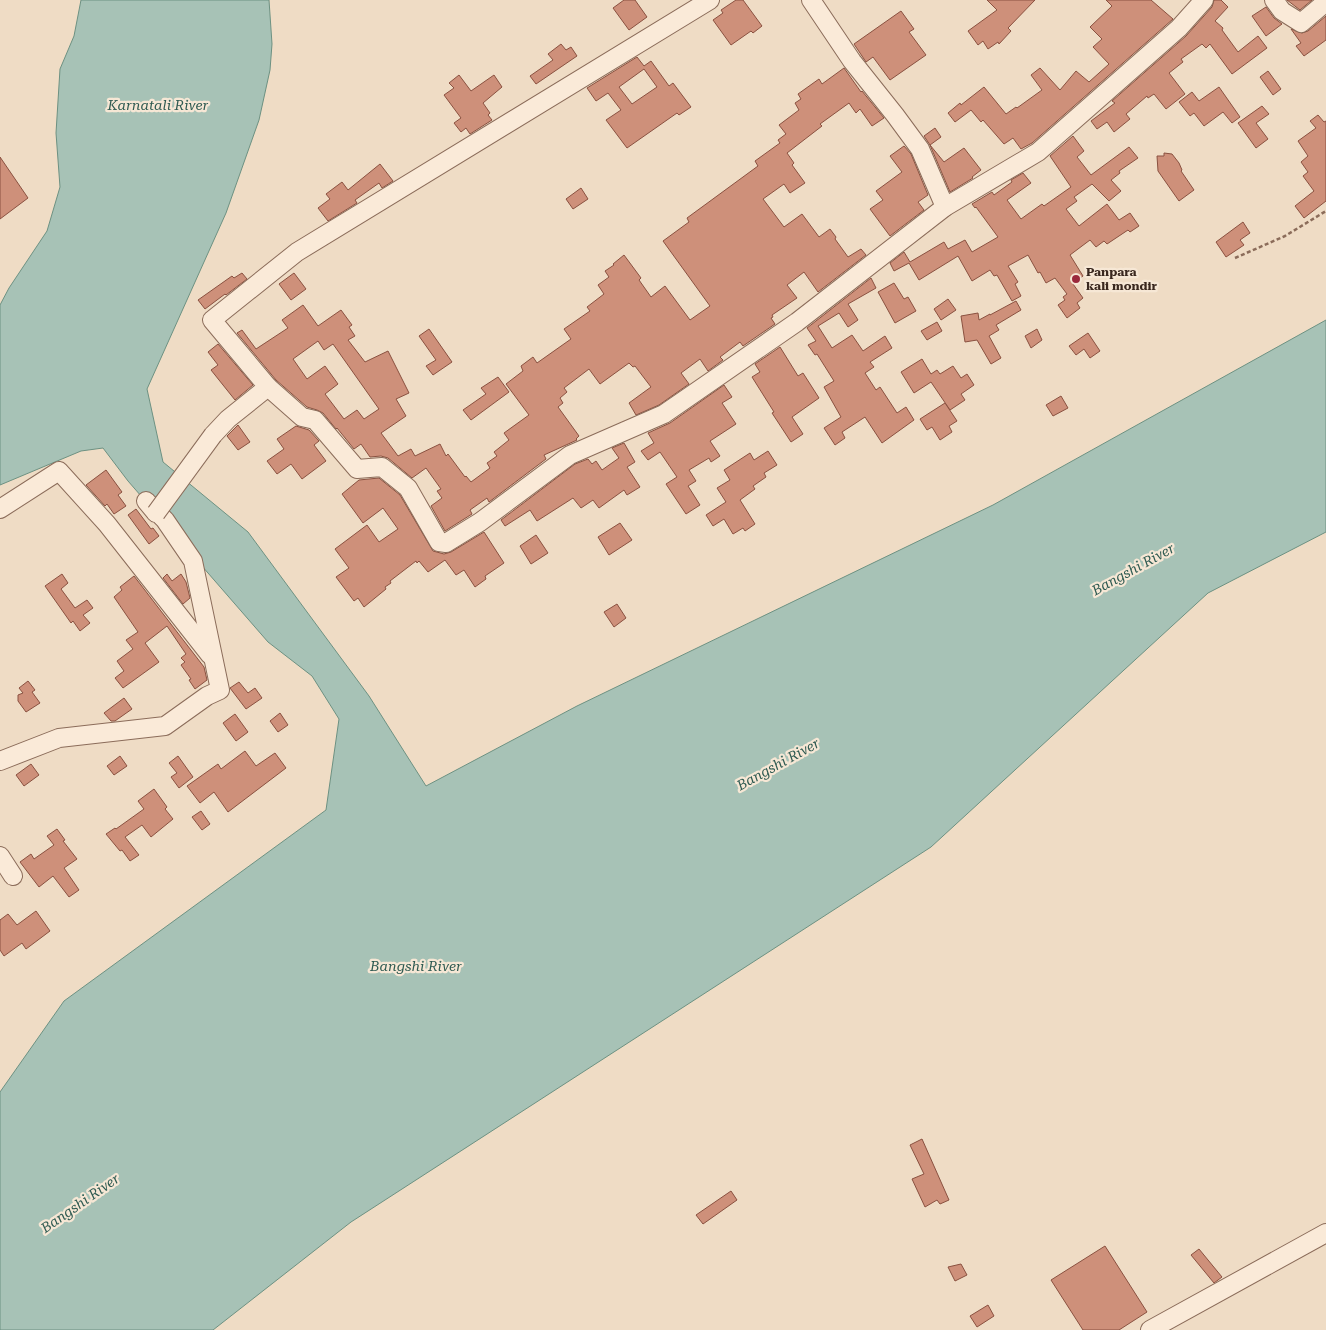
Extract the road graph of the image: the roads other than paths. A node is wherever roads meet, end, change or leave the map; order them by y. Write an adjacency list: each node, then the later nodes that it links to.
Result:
1 (710, 0): 7 (street)
2 (811, 0): 6 (street)
3 (1204, 0): 6 (street)
4 (1274, 0): 5 (street)
5 (1326, 2)
6 (944, 207): 7 (street)
7 (268, 387): 9 (street, bridge)
8 (0, 509): 9 (street)
9 (212, 657): 10 (street)
10 (0, 761)
11 (0, 856): 12 (street)
12 (14, 876)
13 (1326, 1233): 14 (street)
14 (1150, 1330)

